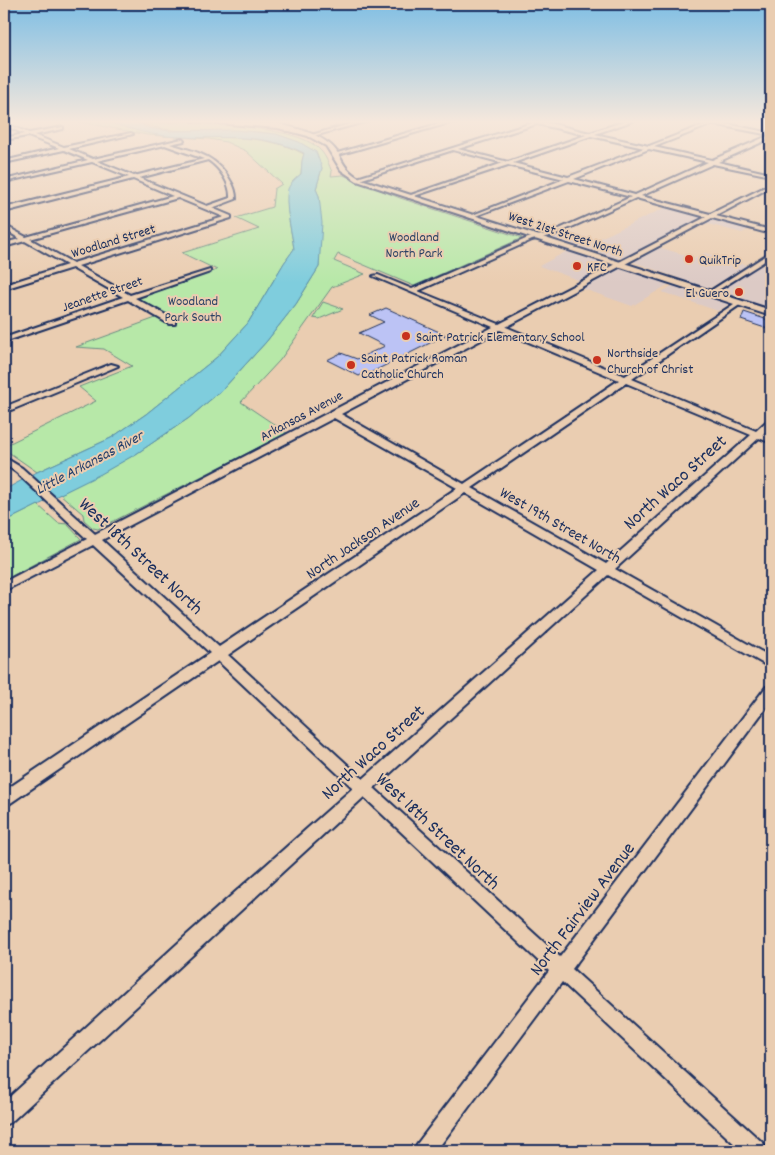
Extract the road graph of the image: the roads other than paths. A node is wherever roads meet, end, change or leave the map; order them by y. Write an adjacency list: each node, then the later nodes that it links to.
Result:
1 (34, 175): 14 (street)
2 (126, 175): 11 (street)
3 (145, 175): 11 (street)
4 (225, 175): 19 (street)
5 (352, 175): 12 (main road, West 21st Street North)
6 (367, 175): 12 (street)
7 (474, 175): 18 (street)
8 (554, 175): 13 (street)
9 (580, 175): 13 (street)
10 (684, 175): 17 (street)
11 (133, 178): 16 (street); 20 (street)
12 (357, 178): 18 (main road, West 21st Street North)
13 (569, 179): 17 (street); 22 (street)
14 (4, 182)
15 (771, 185): 21 (street, Arkansas Avenue)
16 (178, 196): 19 (street); 26 (street)
17 (636, 196): 21 (street); 25 (street)
18 (410, 197): 22 (main road, West 21st Street North)
19 (206, 208): 30 (street, Woodland Street)
20 (4, 210)
21 (712, 216): 24 (street); 29 (street, Arkansas Avenue)
22 (472, 217): 25 (main road, West 21st Street North)
23 (4, 227): 26 (street)
24 (771, 232)
25 (537, 238): 29 (main road, West 21st Street North); 34 (street)
26 (25, 239): 27 (street); 30 (street)
27 (4, 244)
28 (771, 254): 35 (street)
29 (620, 264): 35 (main road, West 21st Street North); 40 (street, Arkansas Avenue)
30 (72, 266): 33 (street, Woodland Street); 36 (street)
31 (208, 270): 36 (street, Jeanette Street)
32 (376, 276): 34 (street)
33 (4, 287)
34 (412, 291): 40 (street)
35 (710, 293): 37 (main road, West 21st Street North)
36 (128, 297): 39 (street); 41 (street, Jeanette Street)
37 (739, 303): 38 (main road, West 21st Street North); 43 (street, North Jackson Avenue)
38 (771, 313)
39 (172, 322)
40 (499, 327): 43 (street); 45 (street, Arkansas Avenue)
41 (4, 340)
42 (114, 366): 44 (street)
43 (625, 380): 47 (street); 50 (street, North Jackson Avenue)
44 (4, 410)
45 (334, 414): 50 (street, West 19th Street North); 51 (street, Arkansas Avenue)
46 (771, 422): 47 (street, North Waco Street)
47 (758, 434): 48 (street); 52 (street, North Waco Street)
48 (771, 440)
49 (4, 460): 51 (street, West 18th Street North)
50 (464, 488): 52 (street, West 19th Street North); 54 (street, North Jackson Avenue)
51 (93, 539): 53 (street, Arkansas Avenue); 54 (street, West 18th Street North)
52 (606, 569): 55 (street, West 19th Street North); 57 (street, North Waco Street)
53 (4, 587)
54 (217, 654): 57 (street, West 18th Street North); 58 (street, North Jackson Avenue)
55 (771, 663)
56 (771, 692): 59 (street, North Fairview Avenue)
57 (363, 788): 59 (street, West 18th Street North); 60 (street, North Waco Street)
58 (4, 799)
59 (561, 970): 61 (street, North Fairview Avenue); 62 (street, West 18th Street North)
60 (4, 1115)
61 (424, 1151)
62 (757, 1151)

